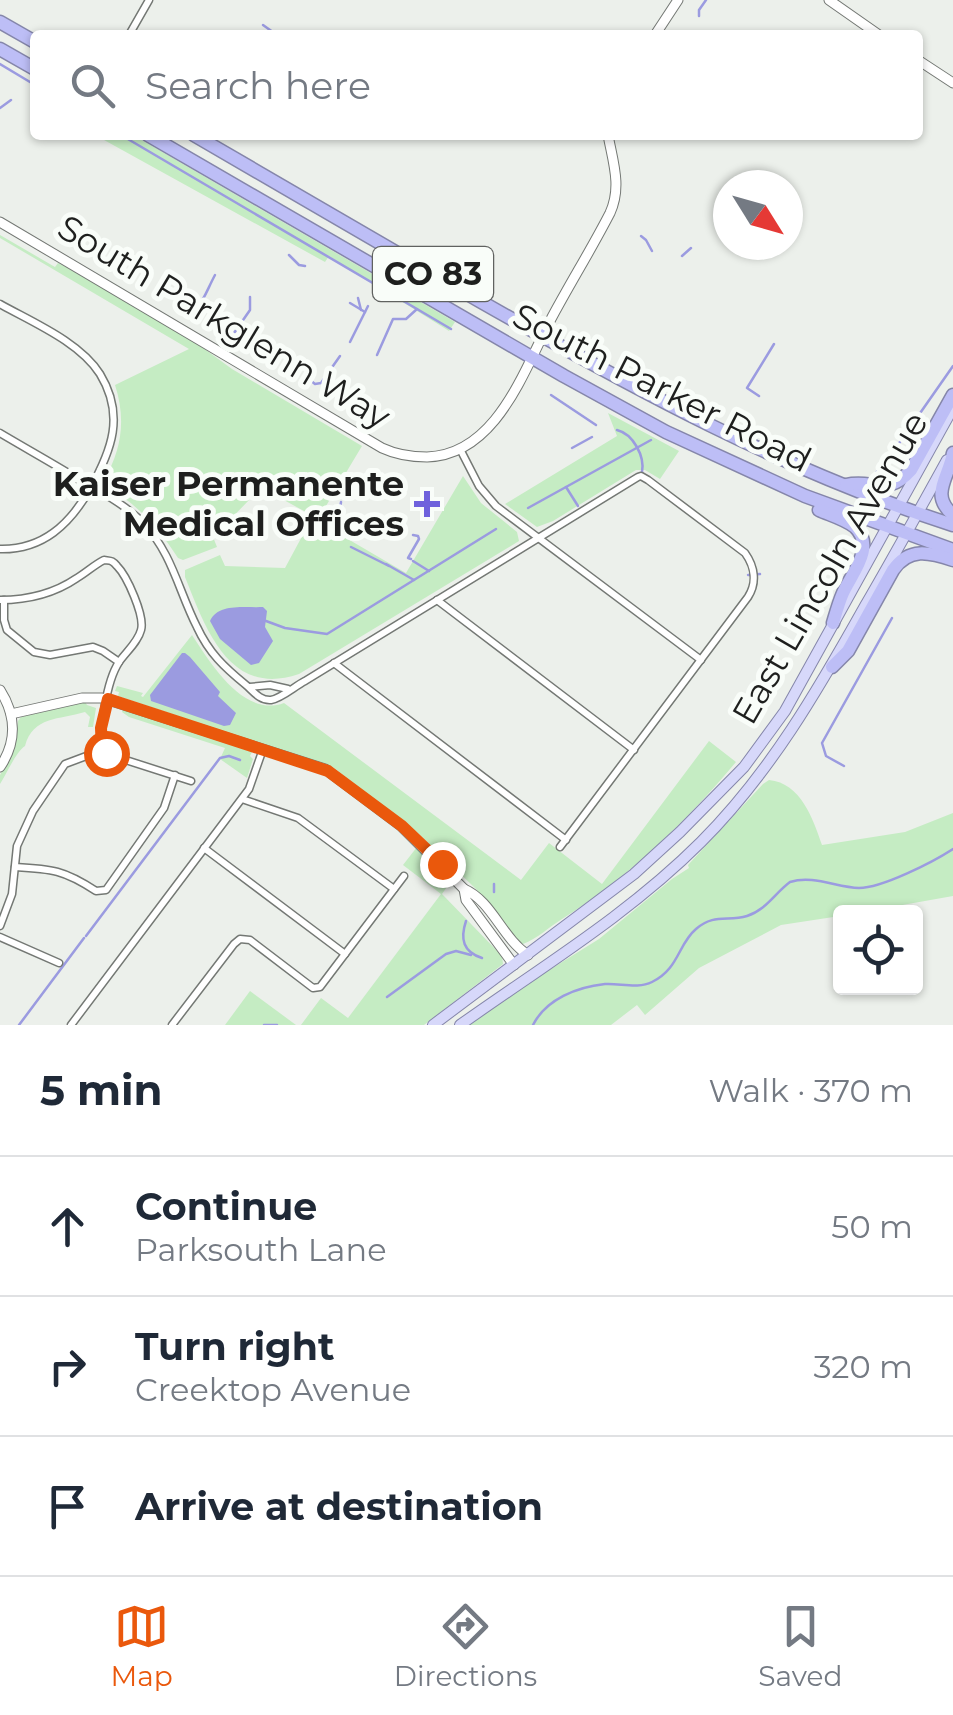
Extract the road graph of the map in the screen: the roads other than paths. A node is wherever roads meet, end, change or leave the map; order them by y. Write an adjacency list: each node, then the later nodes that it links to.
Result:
1 (149, 0): 5 (street)
2 (678, 0): 6 (street)
3 (829, 0): 7 (street)
4 (0, 22): 8 (highway)
5 (132, 30)
6 (658, 30)
7 (872, 30)
8 (30, 39)
9 (0, 49): 11 (highway)
10 (923, 63): 12 (street)
11 (30, 66)
12 (953, 84)
13 (157, 140): 19 (highway, South Parker Road / CO 83)
14 (203, 140): 18 (highway, South Parker Road / CO 83)
15 (609, 140): 18 (street)
16 (0, 222): 23 (street, South Parkglenn Way)
17 (0, 304): 26 (street)
18 (542, 336): 19 (street); 27 (highway, South Parker Road / CO 83)
19 (532, 358): 23 (street); 25 (highway, South Parker Road / CO 83)
20 (953, 395): 27 (highway)
21 (953, 408): 28 (main road, East Lincoln Avenue)
22 (0, 433): 26 (street)
23 (460, 450): 34 (street)
24 (953, 451): 29 (main road, East Lincoln Avenue); 30 (highway)
25 (738, 466): 32 (highway, South Parker Road / CO 83); 40 (highway)
26 (92, 486): 35 (street); 45 (street)
27 (845, 486): 28 (highway, South Parker Road / CO 83)
28 (899, 506): 29 (highway, South Parker Road / CO 83); 32 (main road, East Lincoln Avenue)
29 (918, 513): 31 (highway, South Parker Road / CO 83); 33 (main road, East Lincoln Avenue)
30 (953, 515)
31 (953, 525)
32 (887, 528): 33 (highway, South Parker Road / CO 83); 40 (main road, East Lincoln Avenue)
33 (906, 534): 36 (highway, South Parker Road / CO 83); 44 (main road, East Lincoln Avenue)
34 (538, 539): 39 (street); 41 (street); 41 (street)
35 (0, 549)
36 (953, 550)
37 (953, 560): 44 (highway)
38 (2, 600): 42 (street); 42 (street)
39 (436, 600): 43 (street); 51 (street)
40 (834, 623): 68 (main road, East Lincoln Avenue)
41 (701, 660): 51 (street)
42 (119, 662): 48 (street)
43 (334, 663): 46 (street); 57 (street)
44 (832, 666): 74 (main road, East Lincoln Avenue)
45 (250, 686): 46 (street); 46 (street)
46 (288, 689)
47 (0, 690): 49 (street)
48 (108, 699): 49 (street); 50 (street); 52 (street)
49 (11, 714): 53 (street)
50 (264, 749): 56 (street); 63 (street)
51 (634, 750): 57 (street)
52 (102, 752): 54 (street); 60 (street)
53 (0, 767)
54 (175, 775): 55 (street); 60 (street)
55 (191, 780)
56 (242, 799): 59 (street); 62 (street)
57 (566, 840): 58 (street)
58 (560, 847)
59 (204, 848): 67 (street); 71 (street)
60 (15, 867): 64 (street)
61 (404, 876): 62 (street)
62 (394, 889): 67 (street)
63 (464, 889): 68 (street); 70 (street)
64 (4, 905): 65 (street)
65 (0, 926)
66 (0, 937): 69 (street)
67 (345, 954): 72 (street)
68 (528, 955): 70 (main road, East Lincoln Avenue)
69 (59, 963)
70 (514, 965): 73 (main road, East Lincoln Avenue)
71 (71, 1025)
72 (172, 1025)
73 (433, 1025)
74 (460, 1025)

